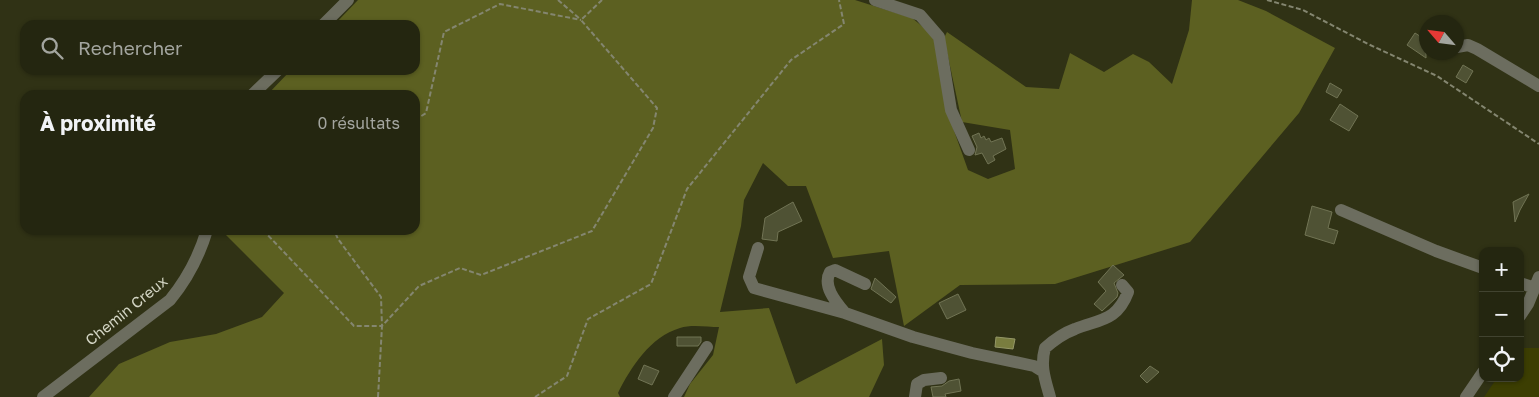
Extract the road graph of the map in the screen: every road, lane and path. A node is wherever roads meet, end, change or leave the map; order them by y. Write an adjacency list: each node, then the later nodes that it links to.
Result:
1 (348, 0): 7 (street)
2 (558, 0): 8 (path)
3 (602, 0): 8 (path)
4 (839, 0): 35 (path)
5 (875, 0): 15 (street)
6 (1267, 0): 14 (path)
7 (328, 20)
8 (581, 20): 13 (path); 28 (path)
9 (1464, 46): 11 (street)
10 (273, 75): 12 (street)
11 (1539, 86)
12 (257, 90)
13 (420, 117)
14 (1539, 144)
15 (969, 150)
16 (1341, 210): 21 (street)
17 (205, 235): 33 (street, Chemin Creux)
18 (269, 235): 28 (path)
19 (336, 235): 28 (path)
20 (758, 248): 27 (street)
21 (1479, 267)
22 (1524, 283): 23 (street)
23 (1537, 283): 26 (street)
24 (864, 284): 27 (street)
25 (1122, 285): 30 (street)
26 (1524, 308)
27 (845, 313): 30 (street)
28 (382, 326): 34 (path)
29 (707, 347): 36 (street)
30 (1042, 371): 38 (street)
31 (942, 378): 37 (street)
32 (1479, 378): 39 (street)
33 (42, 397)
34 (378, 397)
35 (535, 397)
36 (674, 397)
37 (915, 397)
38 (1050, 397)
39 (1466, 397)

